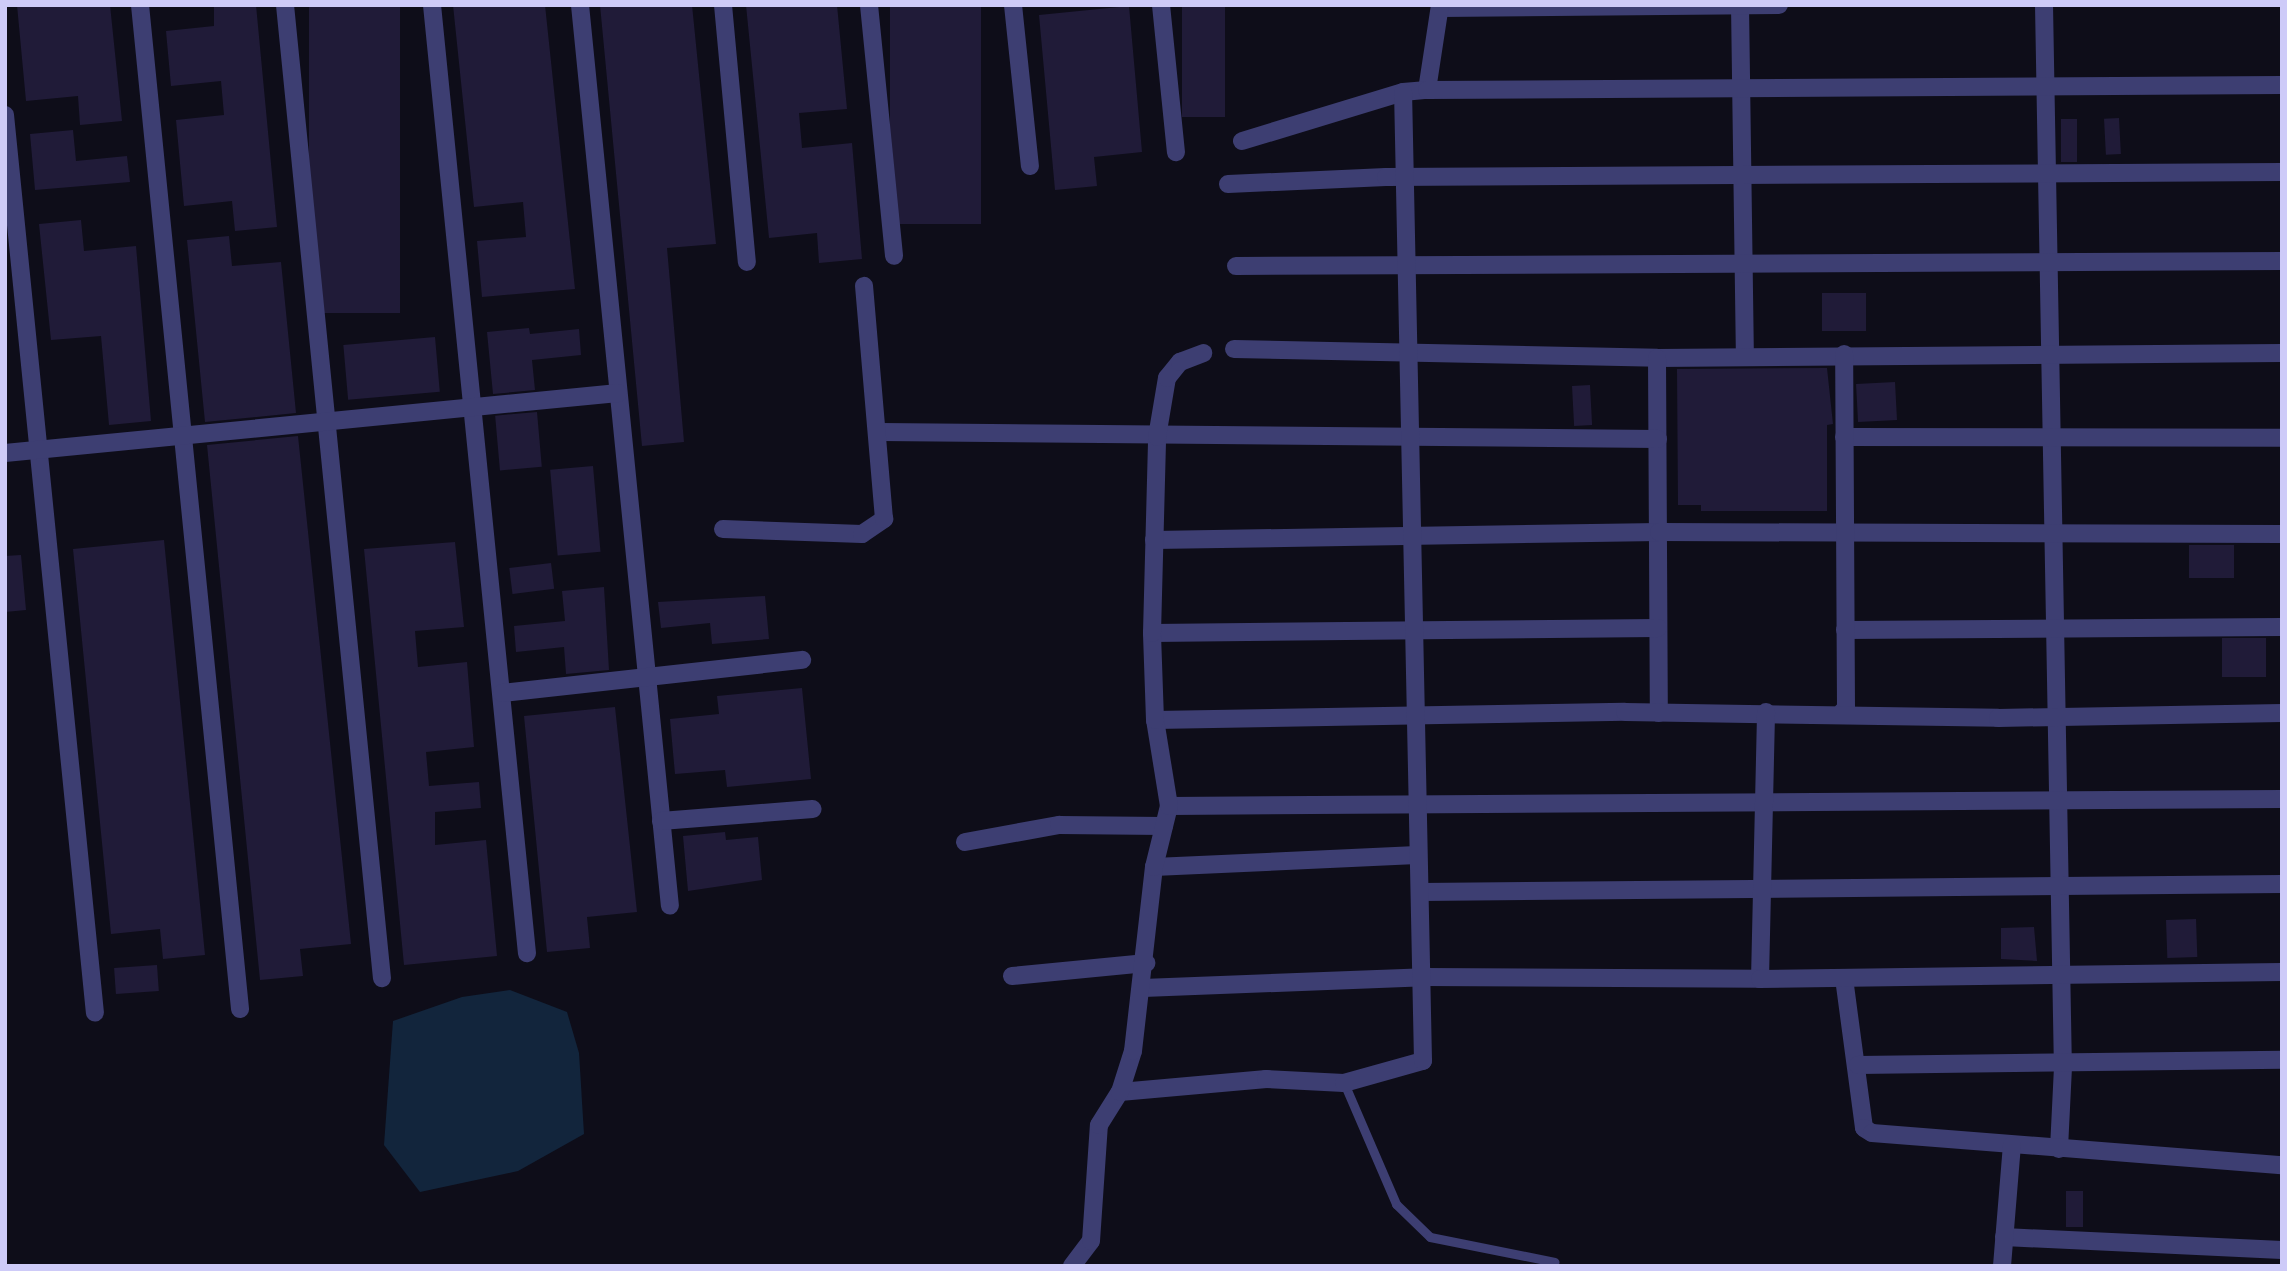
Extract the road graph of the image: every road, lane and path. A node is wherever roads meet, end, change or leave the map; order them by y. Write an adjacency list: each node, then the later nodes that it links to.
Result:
1 (140, 5): 47 (street)
2 (285, 5): 45 (street)
3 (432, 5): 44 (street)
4 (580, 5): 43 (street)
5 (723, 5): 29 (street)
6 (869, 5): 27 (street)
7 (1013, 5): 21 (street)
8 (1161, 5): 20 (street)
9 (1779, 5): 11 (street)
10 (2044, 5): 14 (street)
11 (1740, 6): 12 (street); 16 (street)
12 (1440, 7): 15 (street)
13 (2282, 85): 14 (street)
14 (2045, 88): 16 (street); 23 (street)
15 (1427, 90): 16 (street); 17 (street)
16 (1741, 91): 24 (street)
17 (1403, 92): 19 (street); 25 (street)
18 (5, 115): 54 (street)
19 (1242, 141)
20 (1175, 152)
21 (1030, 166)
22 (2282, 172): 23 (street)
23 (2047, 174): 24 (street); 30 (street)
24 (1742, 175): 25 (street); 31 (street)
25 (1406, 177): 26 (street); 32 (street)
26 (1228, 184)
27 (894, 256)
28 (2282, 261): 30 (street)
29 (747, 262)
30 (2048, 262): 31 (street); 41 (street)
31 (1744, 263): 32 (street); 39 (street)
32 (1405, 265): 33 (street); 38 (street)
33 (1236, 266)
34 (864, 286): 46 (street)
35 (1234, 349): 38 (street)
36 (1203, 353): 48 (street)
37 (2282, 353): 41 (street)
38 (1408, 354): 42 (street); 53 (street)
39 (1745, 354): 40 (street); 42 (street)
40 (1844, 354): 41 (street); 49 (street)
41 (2050, 354): 50 (street)
42 (1657, 358): 52 (street)
43 (618, 393): 44 (street); 70 (street)
44 (472, 406): 45 (street); 71 (street)
45 (327, 421): 47 (street); 101 (street)
46 (881, 432): 48 (street); 56 (street)
47 (183, 435): 54 (street); 105 (street)
48 (1157, 437): 53 (street); 62 (street)
49 (1844, 437): 50 (street); 58 (street)
50 (2051, 438): 51 (street); 60 (street)
51 (2282, 438)
52 (1658, 439): 53 (street); 57 (street)
53 (1409, 440): 61 (street)
54 (39, 450): 55 (street); 106 (street)
55 (5, 453)
56 (723, 529)
57 (1659, 532): 58 (street); 61 (street); 65 (street)
58 (1845, 533): 60 (street); 67 (street)
59 (2282, 534): 60 (street)
60 (2053, 535): 66 (street)
61 (1411, 537): 62 (street); 63 (street)
62 (1154, 540): 68 (street)
63 (1416, 627): 65 (street); 68 (street); 77 (street)
64 (2282, 627): 66 (street)
65 (1658, 628): 74 (street)
66 (2054, 628): 67 (street); 76 (street)
67 (1845, 630): 73 (street)
68 (1152, 633): 78 (street)
69 (802, 660): 70 (street)
70 (647, 677): 71 (street); 85 (street)
71 (502, 693): 95 (street)
72 (1766, 712): 73 (street); 74 (street); 81 (street)
73 (1842, 712): 76 (street)
74 (1659, 713): 77 (street)
75 (2282, 713): 76 (street)
76 (2057, 716): 80 (street)
77 (1418, 717): 78 (street); 83 (street)
78 (1155, 720): 82 (street)
79 (2282, 799): 80 (street)
80 (2057, 800): 81 (street); 91 (street)
81 (1764, 802): 83 (street); 93 (street)
82 (1169, 806): 83 (street); 86 (street)
83 (1414, 806): 88 (street)
84 (813, 809): 85 (street)
85 (661, 821): 94 (street)
86 (1164, 826): 87 (street); 89 (street)
87 (965, 842)
88 (1417, 855): 89 (street); 92 (street)
89 (1154, 867): 96 (street)
90 (2282, 884): 91 (street)
91 (2059, 887): 93 (street); 98 (street)
92 (1421, 892): 93 (street); 100 (street)
93 (1762, 892): 103 (street)
94 (670, 906)
95 (527, 953)
96 (1146, 963): 99 (street); 104 (street)
97 (2282, 972): 98 (street)
98 (2059, 975): 102 (street); 109 (street)
99 (1012, 976)
100 (1424, 977): 103 (street); 104 (street); 110 (street)
101 (382, 978)
102 (1844, 978): 103 (street); 108 (street)
103 (1760, 979)
104 (1143, 988): 111 (street)
105 (240, 1009)
106 (95, 1013)
107 (2282, 1060): 109 (street)
108 (1858, 1065): 109 (street); 112 (street)
109 (2063, 1067): 113 (street)
110 (1344, 1083): 111 (street); 117 (lane)
111 (1120, 1092): 118 (street)
112 (2012, 1145): 113 (street); 115 (street)
113 (2059, 1149): 114 (street)
114 (2282, 1165)
115 (2004, 1237): 116 (street); 119 (street)
116 (2282, 1250)
117 (1555, 1262)
118 (1072, 1266)
119 (2002, 1266)

